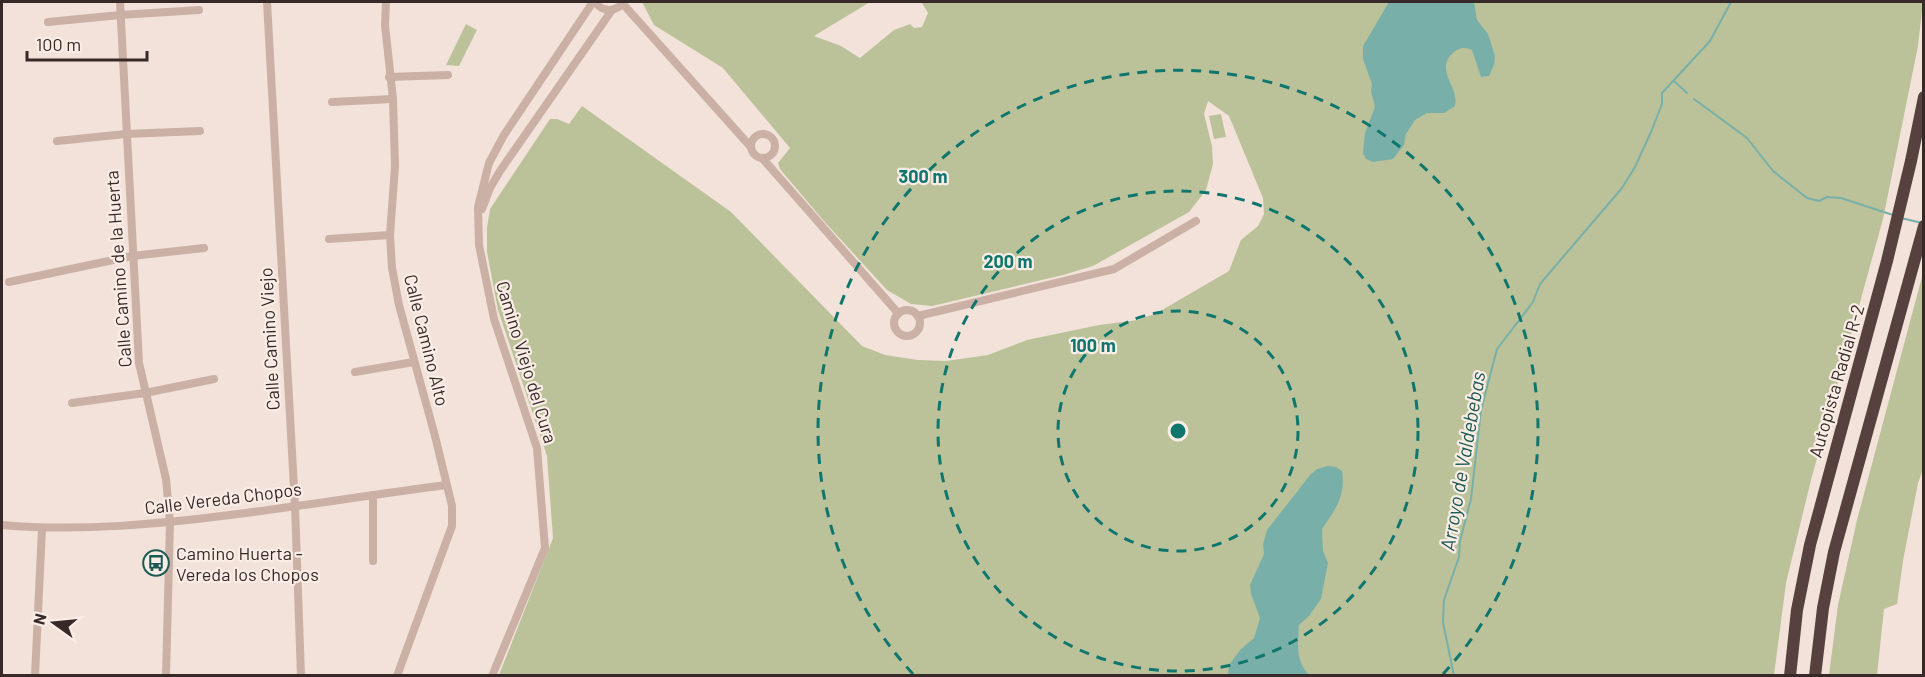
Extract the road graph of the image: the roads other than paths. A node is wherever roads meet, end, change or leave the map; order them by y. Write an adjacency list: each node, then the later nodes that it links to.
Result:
1 (120, 2): 8 (street, Calle Camino de la Huerta)
2 (267, 2): 39 (street, Calle Camino Viejo)
3 (386, 2): 11 (street, Calle Camino Alto)
4 (594, 2): 7 (street); 24 (street, Camino Viejo del Cura)
5 (623, 3): 7 (street); 15 (street)
6 (199, 10): 8 (street)
7 (612, 10): 24 (street, Camino Viejo del Cura)
8 (120, 15): 9 (street); 18 (street, Calle Camino de la Huerta)
9 (48, 22)
10 (448, 75): 11 (street)
11 (389, 77): 13 (street, Calle Camino Alto)
12 (1923, 97): 49 (highway, Autopista Radial R-2)
13 (393, 99): 14 (street); 25 (street, Calle Camino Alto)
14 (332, 102)
15 (733, 127): 17 (street); 20 (street)
16 (200, 131): 18 (street)
17 (760, 133): 20 (street); 21 (street)
18 (126, 134): 19 (street); 28 (street, Calle Camino de la Huerta)
19 (57, 141)
20 (750, 146): 21 (street)
21 (768, 157): 30 (street)
22 (1196, 221): 31 (street)
23 (1923, 226): 50 (highway)
24 (479, 227): 48 (street, Camino Viejo del Cura)
25 (390, 235): 26 (street); 32 (street, Calle Camino Alto)
26 (329, 239)
27 (204, 248): 28 (street)
28 (132, 256): 29 (street); 35 (street, Calle Camino de la Huerta)
29 (9, 282)
30 (898, 313): 31 (street); 31 (street)
31 (918, 316)
32 (414, 362): 33 (street); 37 (street, Calle Camino Alto)
33 (355, 372)
34 (214, 379): 35 (street)
35 (145, 393): 36 (street); 40 (street, Calle Camino de la Huerta)
36 (72, 403)
37 (446, 485): 38 (street, Calle Vereda Chopos); 47 (street, Calle Camino Alto)
38 (374, 495): 39 (street, Calle Vereda Chopos); 43 (street)
39 (295, 507): 40 (street, Calle Vereda Chopos); 46 (street, Calle Camino Viejo)
40 (170, 522): 42 (street, Calle Vereda Chopos); 45 (street, Calle Camino de la Huerta)
41 (2, 525): 42 (street, Calle Vereda Chopos)
42 (42, 528): 44 (street)
43 (373, 561)
44 (34, 675)
45 (166, 675)
46 (301, 675)
47 (397, 675)
48 (492, 675)
49 (1790, 675)
50 (1815, 675)

